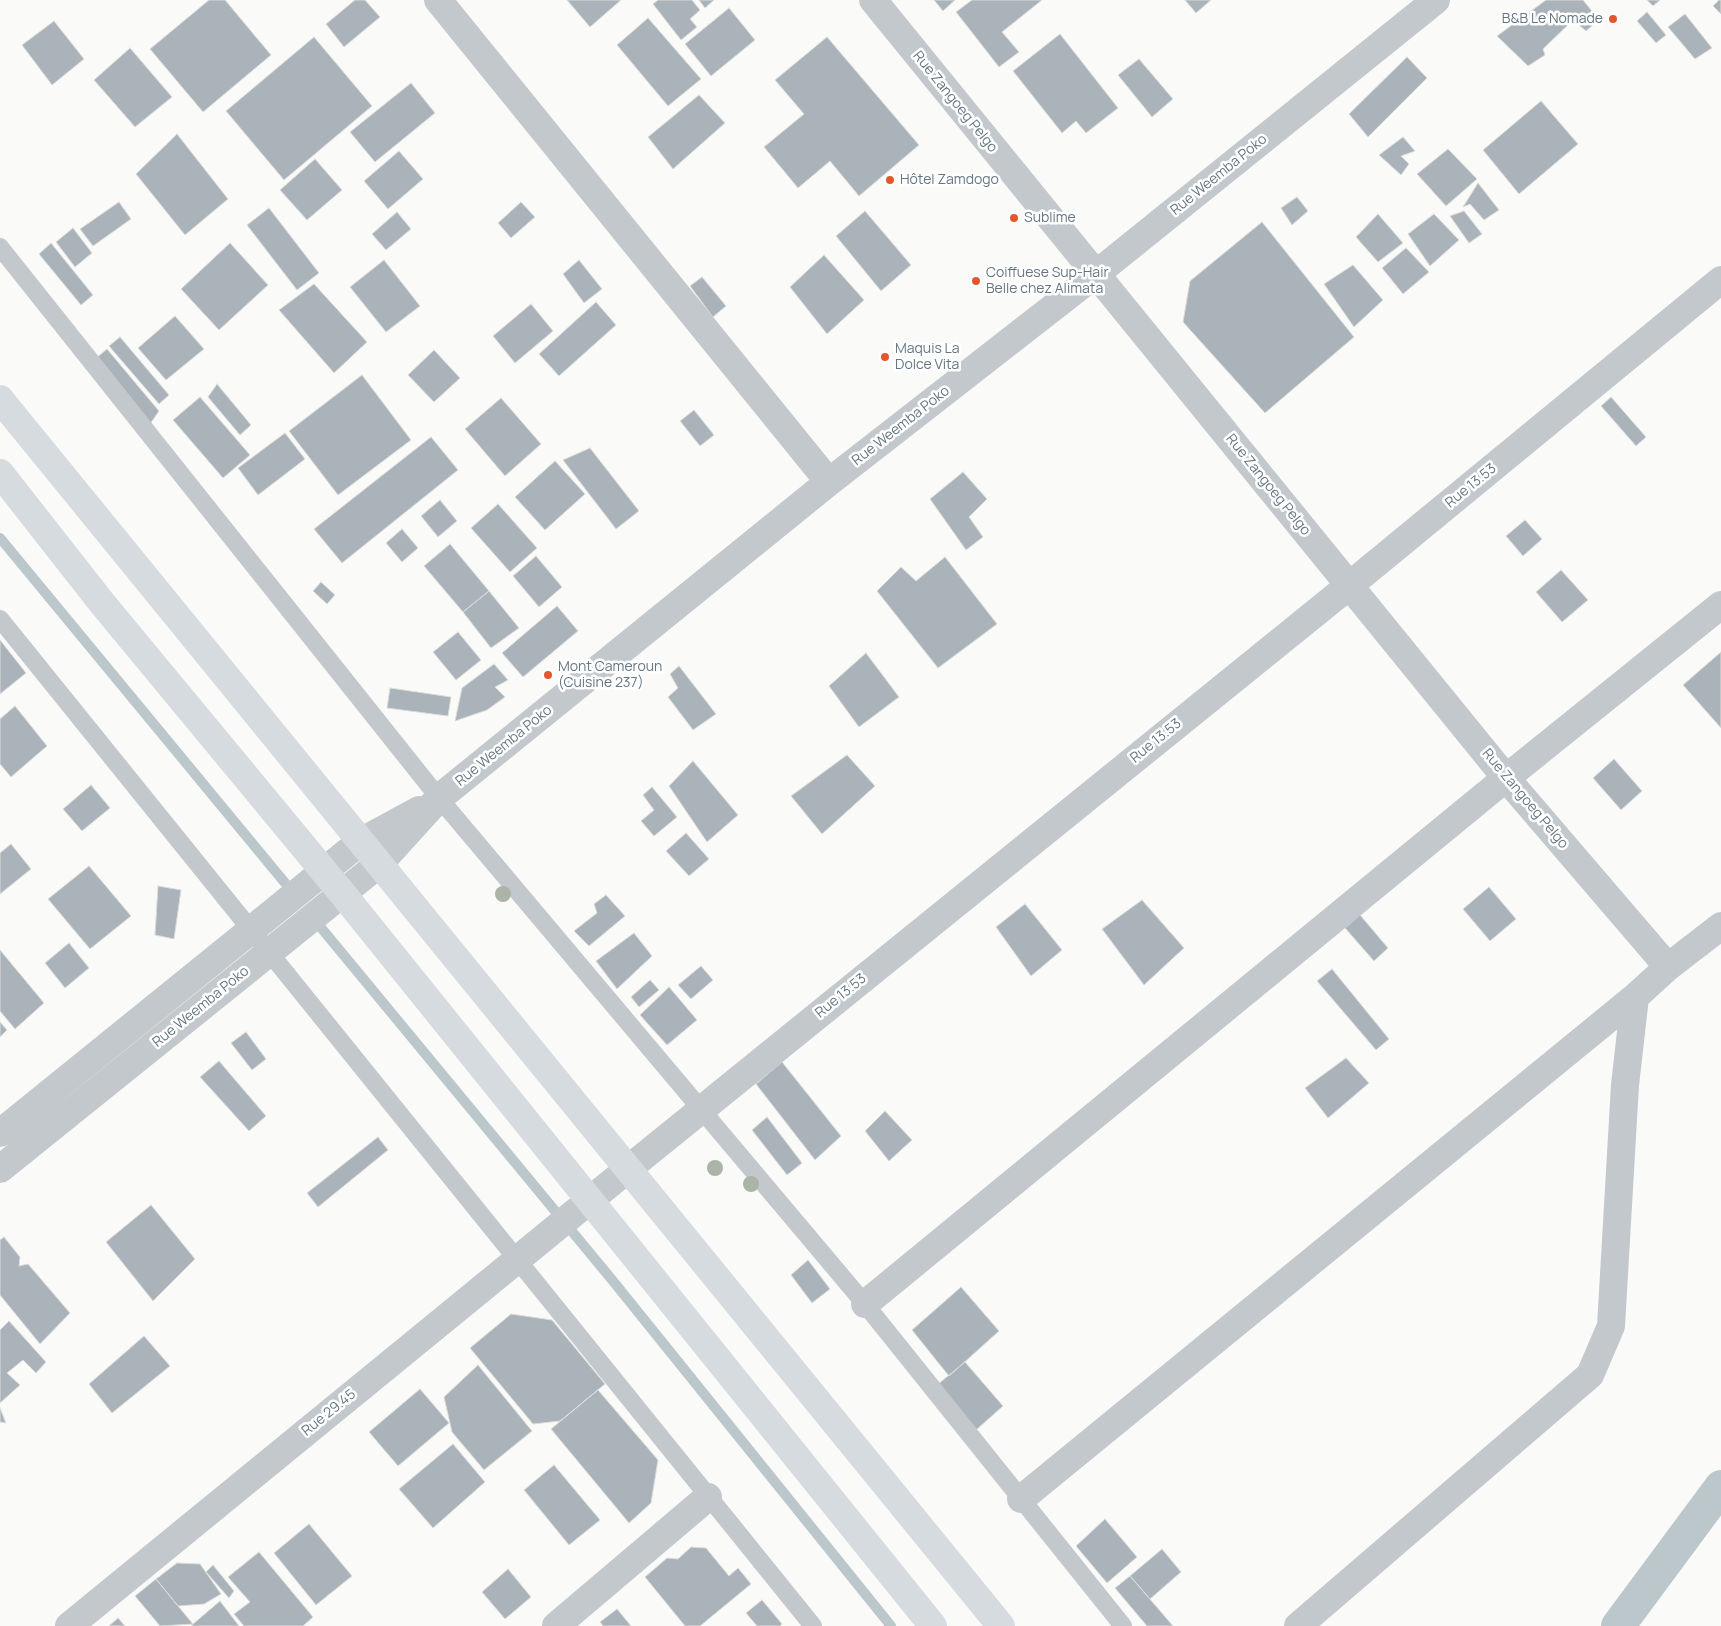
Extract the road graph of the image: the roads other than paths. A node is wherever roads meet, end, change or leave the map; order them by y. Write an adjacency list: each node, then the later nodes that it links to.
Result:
1 (438, 0): 9 (street)
2 (873, 0): 5 (street, Rue Zangoeg Pelgo)
3 (1436, 0): 5 (street, Rue Weemba Poko)
4 (0, 247): 14 (lane)
5 (1096, 274): 9 (street, Rue Weemba Poko); 10 (street, Rue Zangoeg Pelgo)
6 (1721, 280): 10 (street, Rue 13.53)
7 (0, 399): 15 (main road)
8 (0, 473): 17 (main road)
9 (829, 482): 14 (street, Rue Weemba Poko)
10 (1350, 586): 13 (street, Rue Zangoeg Pelgo); 24 (street, Rue 13.53)
11 (1721, 605): 13 (street)
12 (0, 619): 20 (lane)
13 (1506, 778): 22 (street, Rue Zangoeg Pelgo); 30 (street)
14 (439, 798): 15 (street, Rue Weemba Poko); 16 (street, Rue Weemba Poko); 24 (lane)
15 (360, 842): 16 (main road); 17 (street, Rue Weemba Poko)
16 (379, 864): 18 (street, Rue Weemba Poko); 26 (main road)
17 (324, 872): 18 (main road); 20 (street, Rue Weemba Poko)
18 (342, 894): 21 (street, Rue Weemba Poko); 28 (main road)
19 (1721, 926): 22 (street)
20 (251, 930): 21 (lane); 25 (street, Rue Weemba Poko)
21 (269, 952): 27 (street, Rue Weemba Poko); 29 (lane)
22 (1668, 967): 23 (street)
23 (1634, 997): 32 (street); 39 (street)
24 (700, 1110): 26 (street, Rue 13.53); 30 (lane)
25 (0, 1133)
26 (628, 1168): 28 (street, Rue 13.53); 37 (main road)
27 (0, 1169)
28 (590, 1200): 29 (street, Rue 29.45); 36 (main road)
29 (517, 1259): 31 (lane); 33 (street, Rue 29.45)
30 (865, 1304): 32 (lane)
31 (708, 1497): 34 (street); 35 (lane)
32 (1021, 1499): 38 (lane)
33 (69, 1626)
34 (556, 1626)
35 (813, 1626)
36 (933, 1626)
37 (1001, 1626)
38 (1122, 1626)
39 (1298, 1626)

